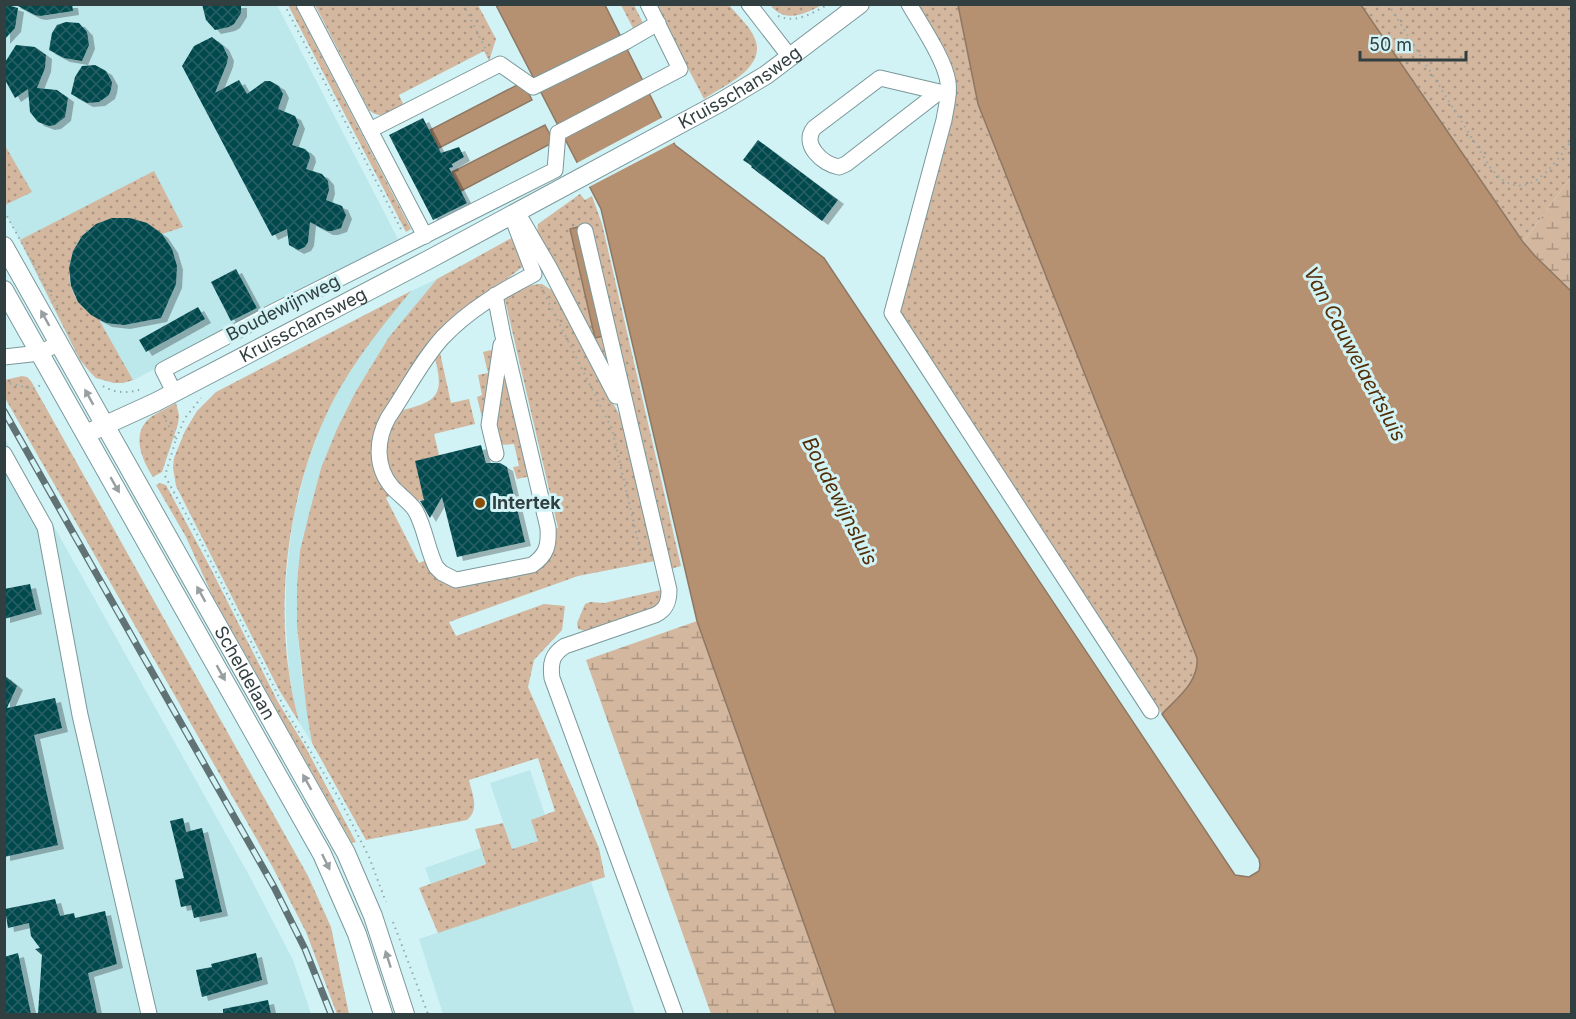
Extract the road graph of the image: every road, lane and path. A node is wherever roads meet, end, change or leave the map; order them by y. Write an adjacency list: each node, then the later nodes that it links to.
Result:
1 (284, 4): 19 (path)
2 (304, 4): 15 (street)
3 (463, 4): 13 (path)
4 (648, 4): 11 (street)
5 (749, 4): 12 (street)
6 (829, 4): 10 (path)
7 (860, 4): 12 (main road, Kruisschansweg)
8 (909, 4): 14 (street)
9 (1388, 4): 16 (path)
10 (772, 14)
11 (658, 23): 13 (street); 19 (street)
12 (790, 57): 17 (main road, Kruisschansweg)
13 (495, 67): 15 (street)
14 (944, 93): 14 (street); 36 (street)
15 (370, 130): 19 (street)
16 (1572, 140)
17 (513, 213): 21 (street); 28 (main road, Kruisschansweg); 30 (street)
18 (585, 231): 30 (street)
19 (425, 236): 28 (street, Boudewijnweg)
20 (4, 246): 25 (main road, Scheldelaan, one-way to 20)
21 (534, 274): 23 (street); 35 (path)
22 (4, 290): 26 (main road, Scheldelaan)
23 (495, 295): 24 (street); 24 (street)
24 (503, 336): 34 (street)
25 (58, 343): 26 (street); 31 (main road, Scheldelaan, one-way to 25)
26 (40, 353): 27 (street); 32 (main road, Scheldelaan)
27 (4, 357)
28 (171, 384): 29 (main road, Kruisschansweg)
29 (156, 402): 31 (main road, Kruisschansweg); 37 (path, Scheldelaan)
30 (627, 418): 43 (street)
31 (105, 425): 32 (main road, Kruisschansweg); 41 (main road, Scheldelaan, one-way to 31)
32 (86, 434): 40 (main road, Scheldelaan, one-way to 40)
33 (4, 454): 39 (street)
34 (496, 454)
35 (641, 554)
36 (1151, 711)
37 (387, 906)
38 (392, 917): 42 (path)
39 (149, 1014)
40 (383, 1014)
41 (405, 1014)
42 (428, 1014)
43 (675, 1014)

